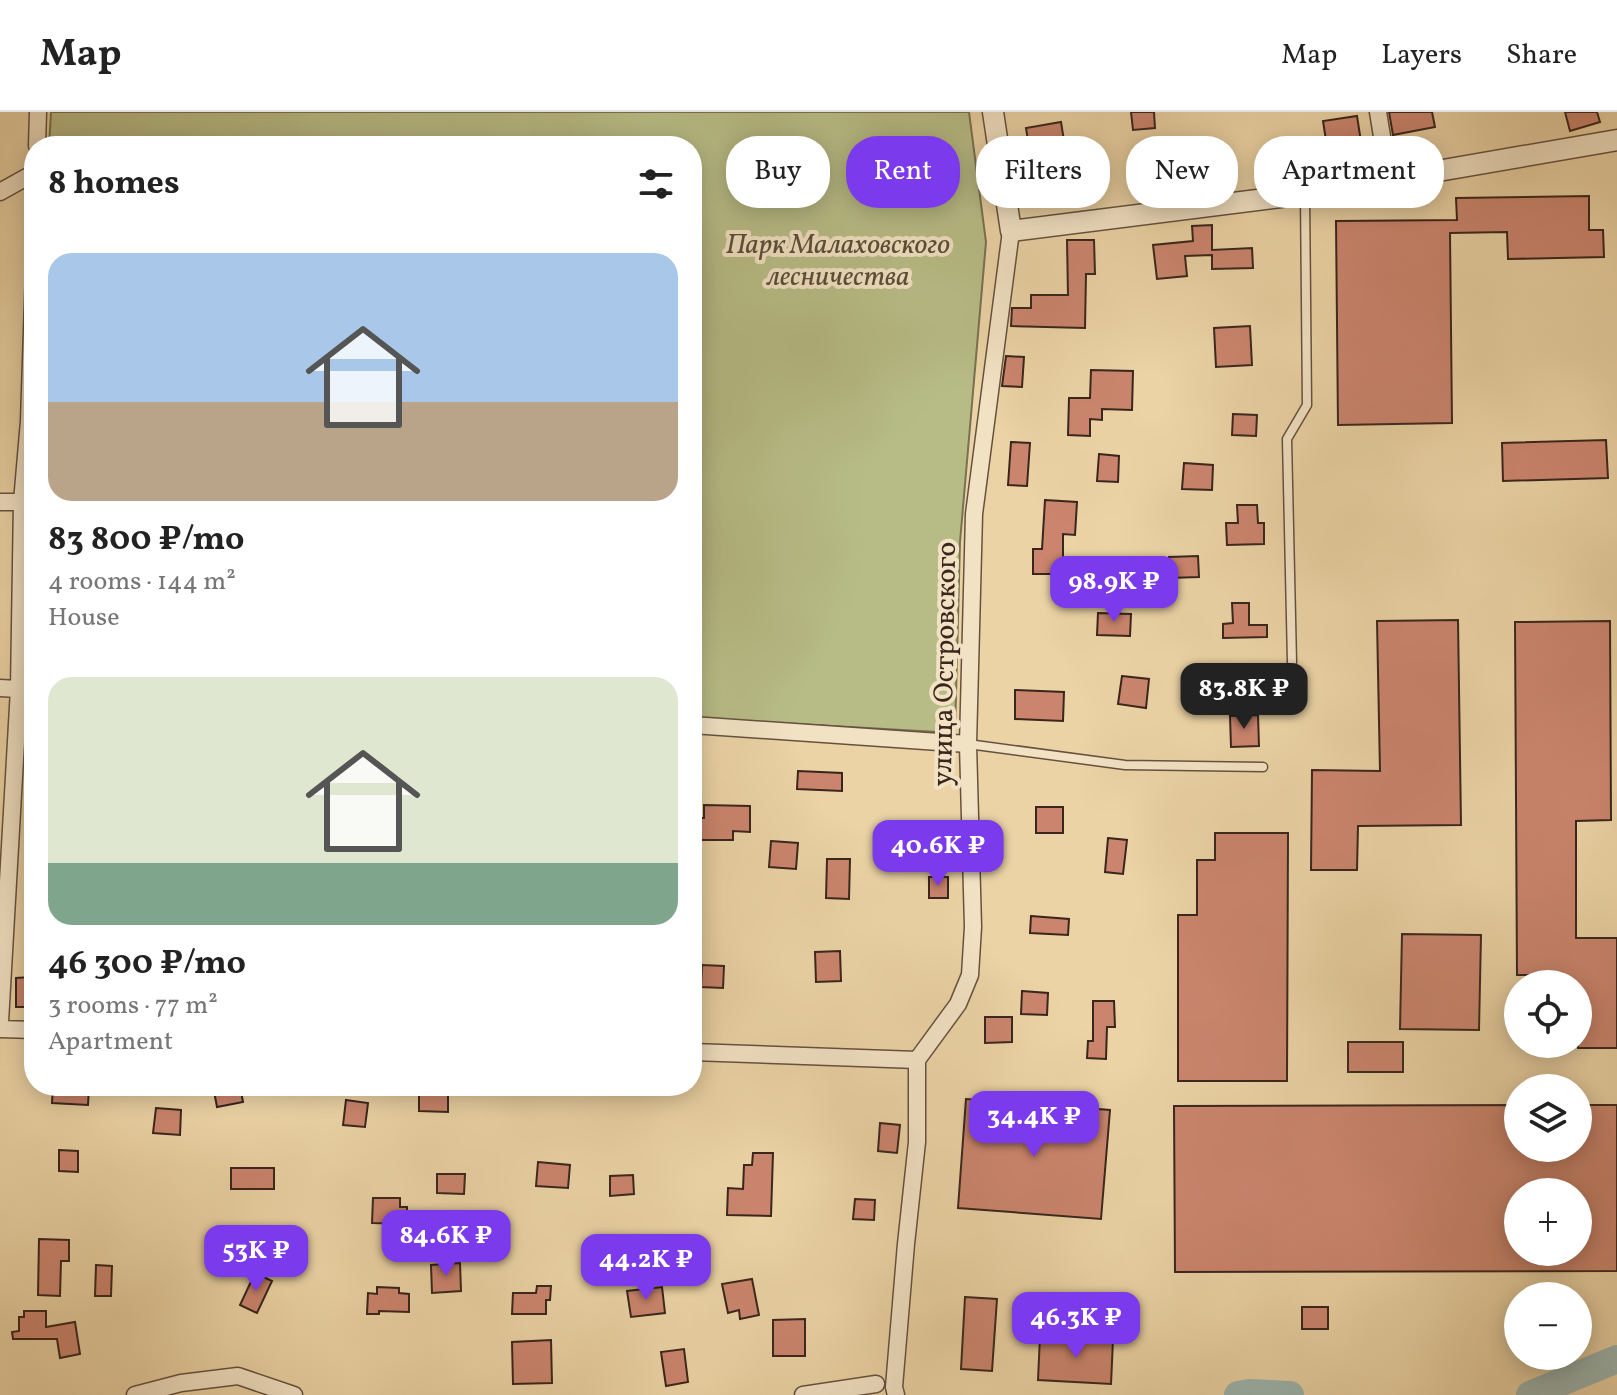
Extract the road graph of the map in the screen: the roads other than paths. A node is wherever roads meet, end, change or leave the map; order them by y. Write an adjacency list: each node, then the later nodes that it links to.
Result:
1 (38, 112): 4 (street)
2 (993, 112): 12 (street, улица Островского)
3 (1378, 112): 5 (street)
4 (37, 136)
5 (1382, 136)
6 (1617, 140): 7 (street)
7 (1444, 170)
8 (24, 179): 9 (street)
9 (0, 192)
10 (1254, 200): 12 (street)
11 (1305, 208): 17 (lane)
12 (1011, 231): 22 (street, улица Островского)
13 (24, 479): 15 (street)
14 (0, 502): 15 (street)
15 (22, 502): 16 (street)
16 (24, 596)
17 (1292, 662)
18 (0, 688): 19 (street)
19 (24, 690)
20 (24, 716): 24 (street)
21 (702, 726): 22 (street)
22 (968, 744): 23 (lane); 28 (street, улица Островского)
23 (1263, 767)
24 (0, 1022)
25 (0, 1029): 26 (street)
26 (24, 1030)
27 (702, 1052): 28 (street)
28 (917, 1060): 34 (street)
29 (876, 1384): 33 (street)
30 (181, 1389): 31 (street); 32 (street)
31 (135, 1395)
32 (294, 1395)
33 (803, 1395)
34 (896, 1395)

